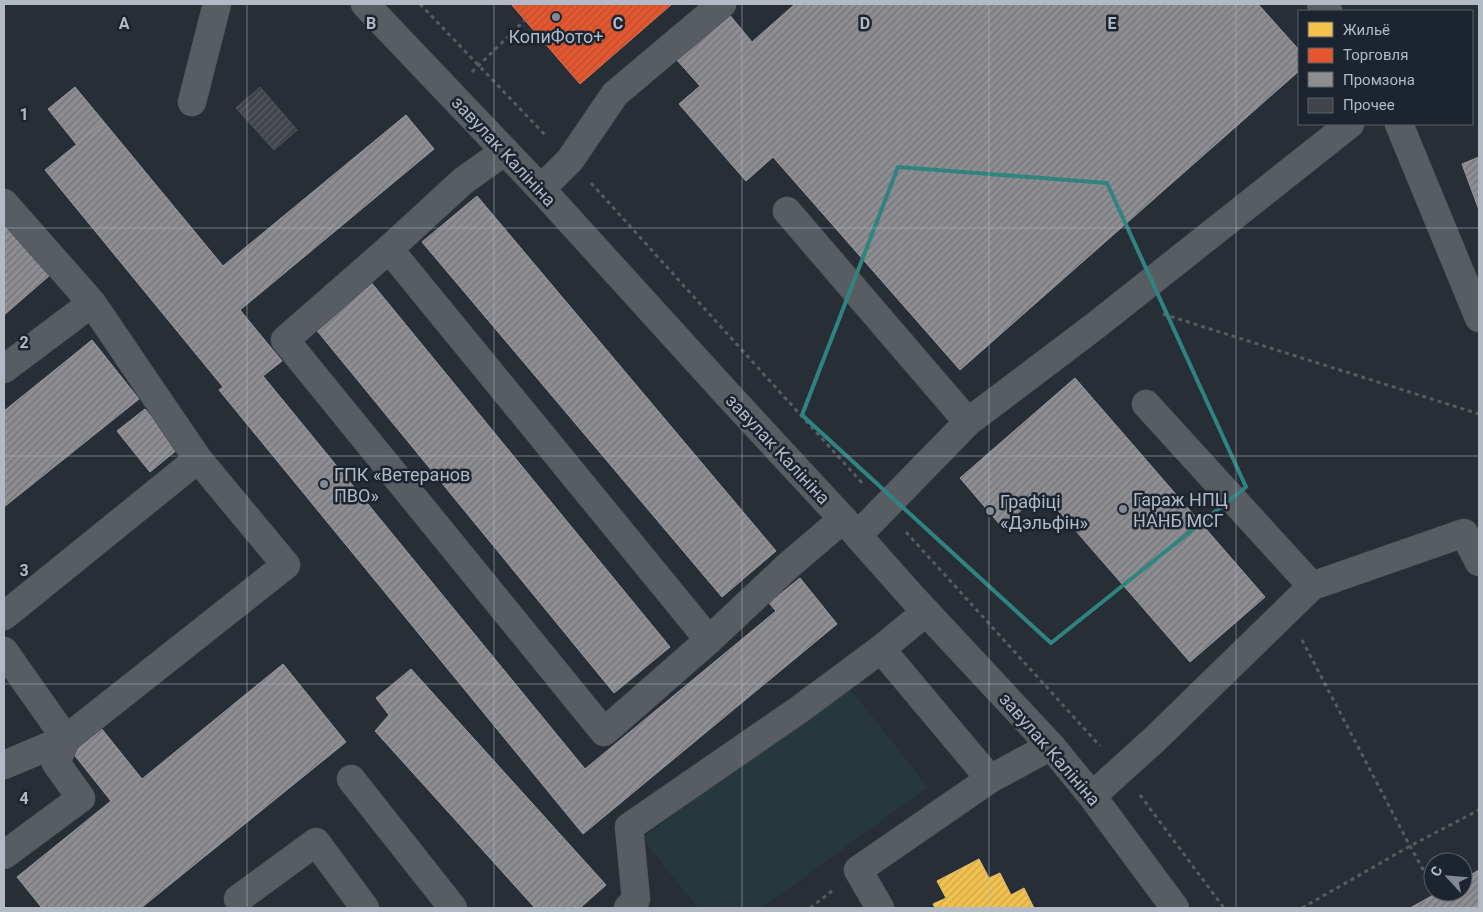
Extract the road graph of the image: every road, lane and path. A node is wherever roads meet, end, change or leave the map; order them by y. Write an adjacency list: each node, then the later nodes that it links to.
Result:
1 (217, 4): 7 (street)
2 (365, 4): 10 (street, завулак Калініна)
3 (420, 4): 6 (path)
4 (722, 4): 11 (street)
5 (525, 20): 6 (path)
6 (478, 65): 11 (path)
7 (192, 102)
8 (1349, 125): 16 (street)
9 (1399, 125): 18 (street)
10 (505, 150): 12 (street, завулак Калініна); 15 (street)
11 (570, 160): 12 (street); 24 (path)
12 (541, 189): 25 (street, завулак Калініна)
13 (4, 203): 17 (street)
14 (787, 211): 22 (street)
15 (388, 249): 32 (street); 32 (street)
16 (1124, 301): 21 (path); 22 (street)
17 (92, 303): 19 (street); 23 (street)
18 (1479, 318)
19 (4, 369)
20 (1146, 404): 28 (street)
21 (1479, 414)
22 (968, 422): 24 (street)
23 (198, 459): 31 (street); 35 (street)
24 (884, 507): 25 (street); 38 (path)
25 (850, 527): 30 (street, завулак Калініна); 32 (street)
26 (1471, 530): 27 (street); 28 (street)
27 (1479, 562)
28 (1312, 586): 29 (street)
29 (1287, 611): 38 (street); 43 (path)
30 (926, 612): 33 (street); 36 (street, завулак Калініна)
31 (4, 616)
32 (709, 640)
33 (881, 649): 40 (street); 49 (street)
34 (4, 651): 35 (street)
35 (66, 739): 37 (street); 44 (street)
36 (1051, 746): 40 (street); 41 (street, завулак Калініна)
37 (4, 765)
38 (1121, 769): 41 (street); 52 (path)
39 (351, 779): 48 (street)
40 (990, 779): 50 (street)
41 (1092, 796): 51 (street, завулак Калініна)
42 (1479, 810): 43 (path)
43 (1410, 846): 45 (path); 53 (path)
44 (4, 855)
45 (1423, 869)
46 (236, 905): 47 (street)
47 (365, 908)
48 (453, 908)
49 (628, 908)
50 (880, 908)
51 (1176, 908)
52 (1224, 908)
53 (1302, 908)

